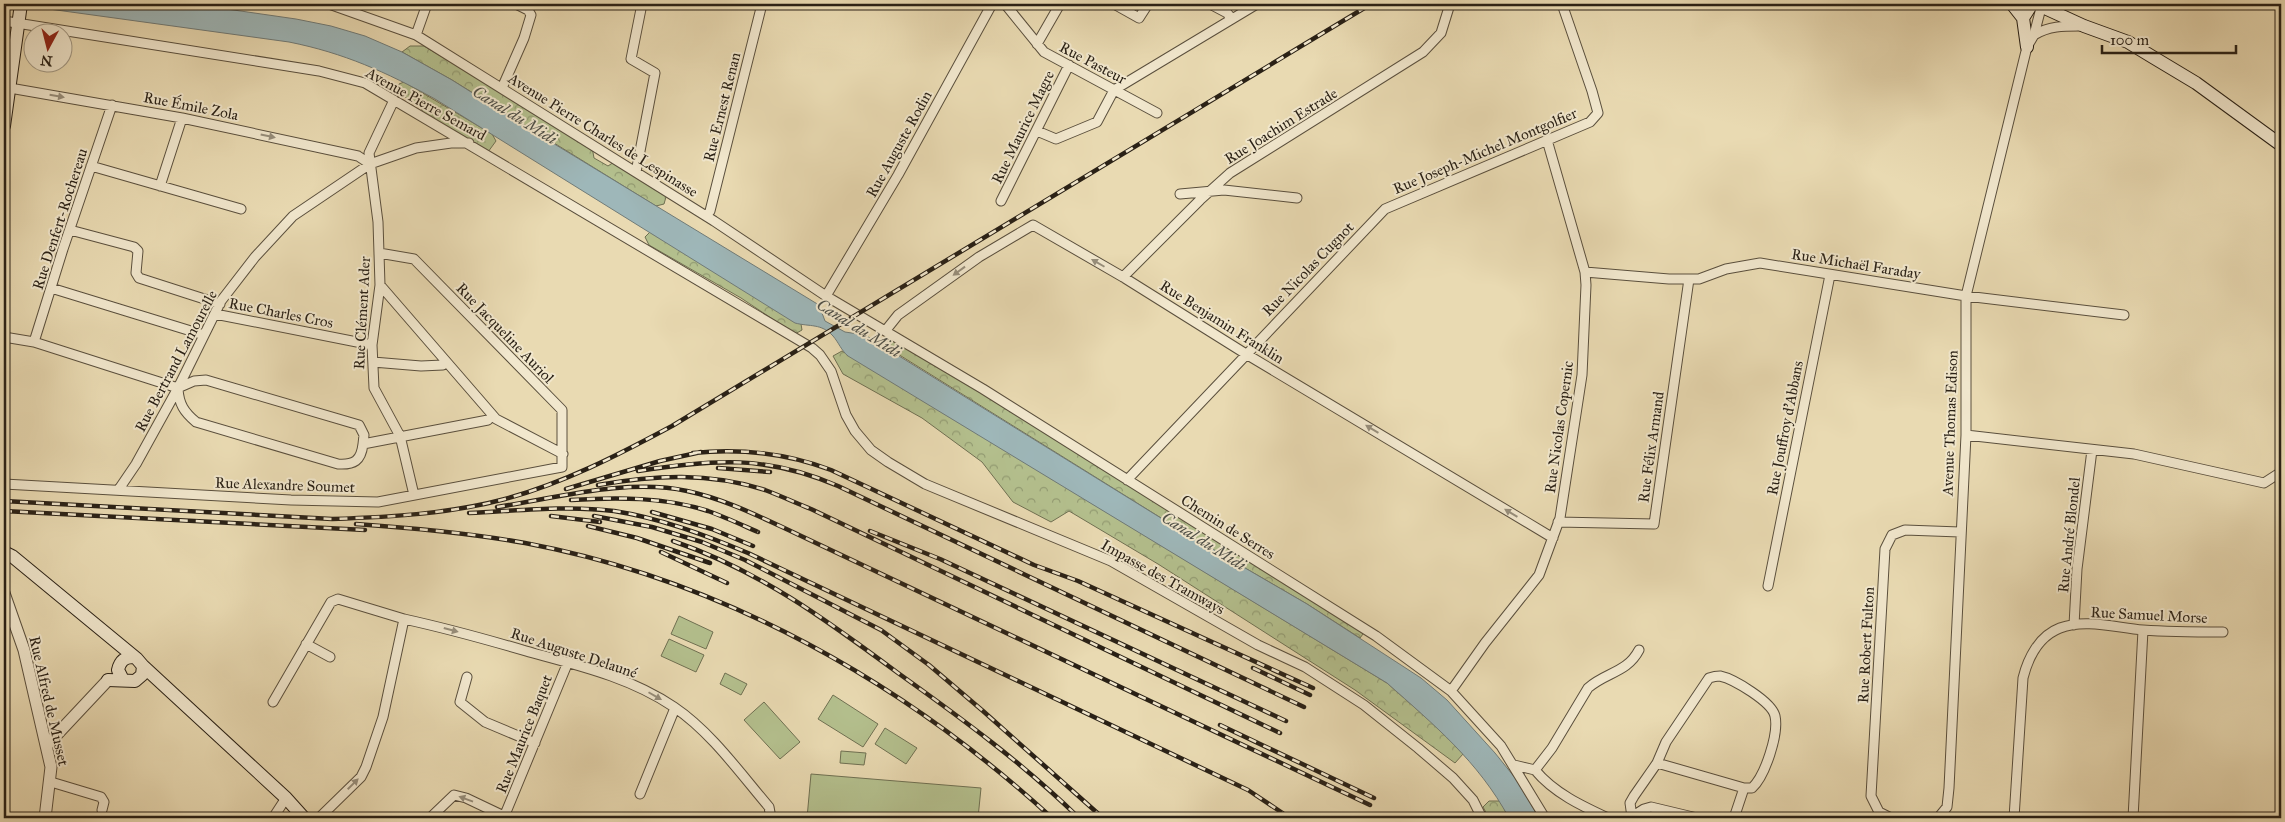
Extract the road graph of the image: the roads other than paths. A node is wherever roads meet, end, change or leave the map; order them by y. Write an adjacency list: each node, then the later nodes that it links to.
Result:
1 (21, 4): 22 (main road)
2 (329, 4): 25 (street, Avenue Pierre Charles de Lespinasse)
3 (427, 4): 25 (street)
4 (516, 4): 31 (street)
5 (642, 4): 44 (street)
6 (762, 4): 52 (street, Rue Ernest Renan)
7 (992, 4): 61 (street, Rue Auguste Rodin)
8 (1005, 4): 27 (street, Rue Pasteur)
9 (1060, 4): 27 (street)
10 (1114, 4): 11 (street)
11 (1148, 4)
12 (1210, 4): 20 (street)
13 (1257, 4): 20 (street)
14 (1450, 4): 46 (street, Rue Joachim Estrade)
15 (1562, 4): 39 (street, Rue Joseph-Michel Montgolfier)
16 (2012, 4): 19 (main road)
17 (2038, 4): 19 (main road); 23 (main road); 24 (street, Avenue Thomas Edison)
18 (2054, 4): 26 (main road)
19 (2023, 18): 28 (main road)
20 (1232, 19): 32 (street)
21 (4, 20): 22 (street, Avenue Pierre Semard)
22 (19, 21): 30 (main road); 33 (street, Avenue Pierre Semard)
23 (2084, 26): 24 (street); 26 (main road)
24 (2034, 34): 28 (street, Avenue Thomas Edison)
25 (416, 35): 31 (street, Avenue Pierre Charles de Lespinasse)
26 (2128, 42): 41 (main road)
27 (1037, 44): 29 (street, Rue Pasteur)
28 (2027, 47): 62 (street, Avenue Thomas Edison)
29 (1069, 65): 32 (street, Rue Pasteur); 38 (street, Rue Maurice Magre)
30 (6, 88): 34 (street, Rue Émile Zola, one-way to 34); 37 (main road)
31 (502, 88): 44 (street, Avenue Pierre Charles de Lespinasse)
32 (1114, 90): 35 (street, Rue Pasteur); 38 (street)
33 (394, 100): 40 (street, Avenue Pierre Semard); 42 (street, Rue Clément Ader)
34 (112, 105): 36 (street, Rue Émile Zola); 43 (street, Rue Denfert-Rochereau)
35 (1157, 113)
36 (182, 118): 42 (street, Rue Émile Zola, one-way to 42); 45 (street)
37 (4, 126)
38 (1037, 131): 49 (street, Rue Maurice Magre)
39 (1547, 140): 51 (street, Rue Joseph-Michel Montgolfier); 55 (street, Rue Nicolas Copernic)
40 (470, 143): 42 (street, Rue Bertrand Lamourelle); 69 (street, Avenue Pierre Semard)
41 (2281, 145)
42 (370, 164): 54 (street, Rue Clément Ader); 63 (street, Rue Bertrand Lamourelle)
43 (92, 166): 45 (street); 53 (street, Rue Denfert-Rochereau)
44 (636, 172): 52 (street, Avenue Pierre Charles de Lespinasse)
45 (160, 186): 50 (street)
46 (1210, 190): 47 (street); 48 (street); 57 (street, Rue Joachim Estrade)
47 (1180, 194)
48 (1297, 198)
49 (1001, 201)
50 (240, 209)
51 (1385, 209): 73 (street, Rue Nicolas Cugnot)
52 (706, 216): 61 (street, Avenue Pierre Charles de Lespinasse)
53 (70, 230): 60 (street, Rue Denfert-Rochereau); 63 (street)
54 (380, 253): 59 (street, Rue Clément Ader); 82 (street, Rue Jacqueline Auriol)
55 (1584, 272): 58 (street, Rue Michaël Faraday); 89 (street, Rue Nicolas Copernic)
56 (1830, 275): 58 (street, Rue Michaël Faraday); 62 (street, Rue Michaël Faraday); 94 (street, Rue Jouffroy d'Abbans)
57 (1123, 277): 67 (street, Rue Benjamin Franklin, one-way to 67); 73 (street, Rue Benjamin Franklin)
58 (1689, 279): 89 (street, Rue Félix Armand)
59 (380, 285): 72 (street, Rue Clément Ader); 82 (street)
60 (51, 288): 68 (street); 71 (street, Rue Denfert-Rochereau)
61 (826, 296): 64 (street, Avenue Pierre Charles de Lespinasse)
62 (1966, 296): 66 (street, Rue Michaël Faraday); 78 (street, Avenue Thomas Edison)
63 (220, 304): 65 (street, Rue Bertrand Lamourelle)
64 (851, 310): 67 (street, Chemin de Serres)
65 (215, 314): 68 (street, Rue Bertrand Lamourelle); 72 (street, Rue Charles Cros)
66 (2124, 315)
67 (886, 330): 85 (street, Chemin de Serres)
68 (204, 335): 76 (street, Rue Bertrand Lamourelle)
69 (790, 335): 132 (street, Impasse des Tramways)
70 (4, 337): 71 (street)
71 (34, 342): 76 (street)
72 (372, 345): 74 (street, Rue Clément Ader)
73 (1246, 354): 85 (street, Rue Nicolas Cugnot); 91 (street, Rue Benjamin Franklin, one-way to 73)
74 (372, 362): 75 (street); 79 (street, Rue Clément Ader)
75 (443, 365)
76 (178, 388): 80 (street); 80 (street); 87 (street, Rue Bertrand Lamourelle)
77 (488, 420): 79 (street)
78 (1966, 435): 81 (street); 90 (street, Avenue Thomas Edison)
79 (400, 436): 80 (street); 88 (street, Rue Clément Ader)
80 (363, 444)
81 (2092, 450): 84 (street); 97 (street, Rue André Blondel)
82 (563, 454): 83 (street, Rue Jacqueline Auriol)
83 (562, 467): 88 (street, Rue Alexandre Soumet)
84 (2281, 472)
85 (1127, 480): 111 (street, Chemin de Serres)
86 (4, 484): 87 (street, Rue Alexandre Soumet)
87 (118, 489): 88 (street, Rue Alexandre Soumet)
88 (414, 496)
89 (1558, 522): 91 (street, Rue Nicolas Copernic)
90 (1960, 532): 137 (street, Rue Robert Fulton); 138 (street, Avenue Thomas Edison)
91 (1553, 538): 111 (street, Rue Nicolas Copernic)
92 (4, 544): 93 (main road)
93 (8, 554): 100 (main road)
94 (1768, 586)
95 (4, 593): 115 (street, Rue Alfred de Musset)
96 (404, 619): 101 (street, Rue Auguste Delauné); 105 (street, Rue Auguste Delauné, one-way to 105); 128 (street, one-way to 96)
97 (2074, 624): 98 (street, Rue Samuel Morse); 139 (street)
98 (2143, 630): 99 (street, Rue Samuel Morse); 140 (street)
99 (2223, 632)
100 (114, 640): 104 (main road); 106 (main road)
101 (306, 644): 103 (street); 112 (street)
102 (1639, 650): 118 (street)
103 (330, 657)
104 (138, 661): 106 (main road); 108 (main road); 110 (main road)
105 (568, 662): 113 (street, Rue Auguste Delauné, one-way to 113); 114 (street, Rue Maurice Baquet)
106 (120, 671): 108 (main road); 109 (main road)
107 (467, 677): 114 (street)
108 (138, 679): 110 (main road)
109 (108, 680): 115 (street)
110 (159, 682): 122 (main road)
111 (1451, 691): 117 (street, Chemin de Serres)
112 (273, 702)
113 (675, 708): 121 (street); 131 (street, Rue Auguste Delauné)
114 (535, 743): 130 (street, Rue Maurice Baquet)
115 (47, 745): 119 (street, Rue Alfred de Musset)
116 (1657, 763): 120 (street); 120 (street); 124 (street)
117 (1514, 765): 118 (street); 133 (street, Chemin de Serres)
118 (1535, 770): 134 (street)
119 (51, 782): 123 (street); 125 (street, Rue Alfred de Musset)
120 (1744, 788): 136 (street)
121 (640, 794)
122 (286, 798): 126 (street); 127 (main road)
123 (102, 810)
124 (1631, 817): 135 (street)
125 (45, 818)
126 (273, 818)
127 (304, 818)
128 (319, 818)
129 (430, 818): 130 (street, one-way to 129)
130 (506, 818)
131 (771, 818)
132 (1482, 818)
133 (1545, 818)
134 (1608, 818)
135 (1697, 818)
136 (1734, 818)
137 (1891, 818)
138 (1938, 818)
139 (2014, 818)
140 (2133, 818)

